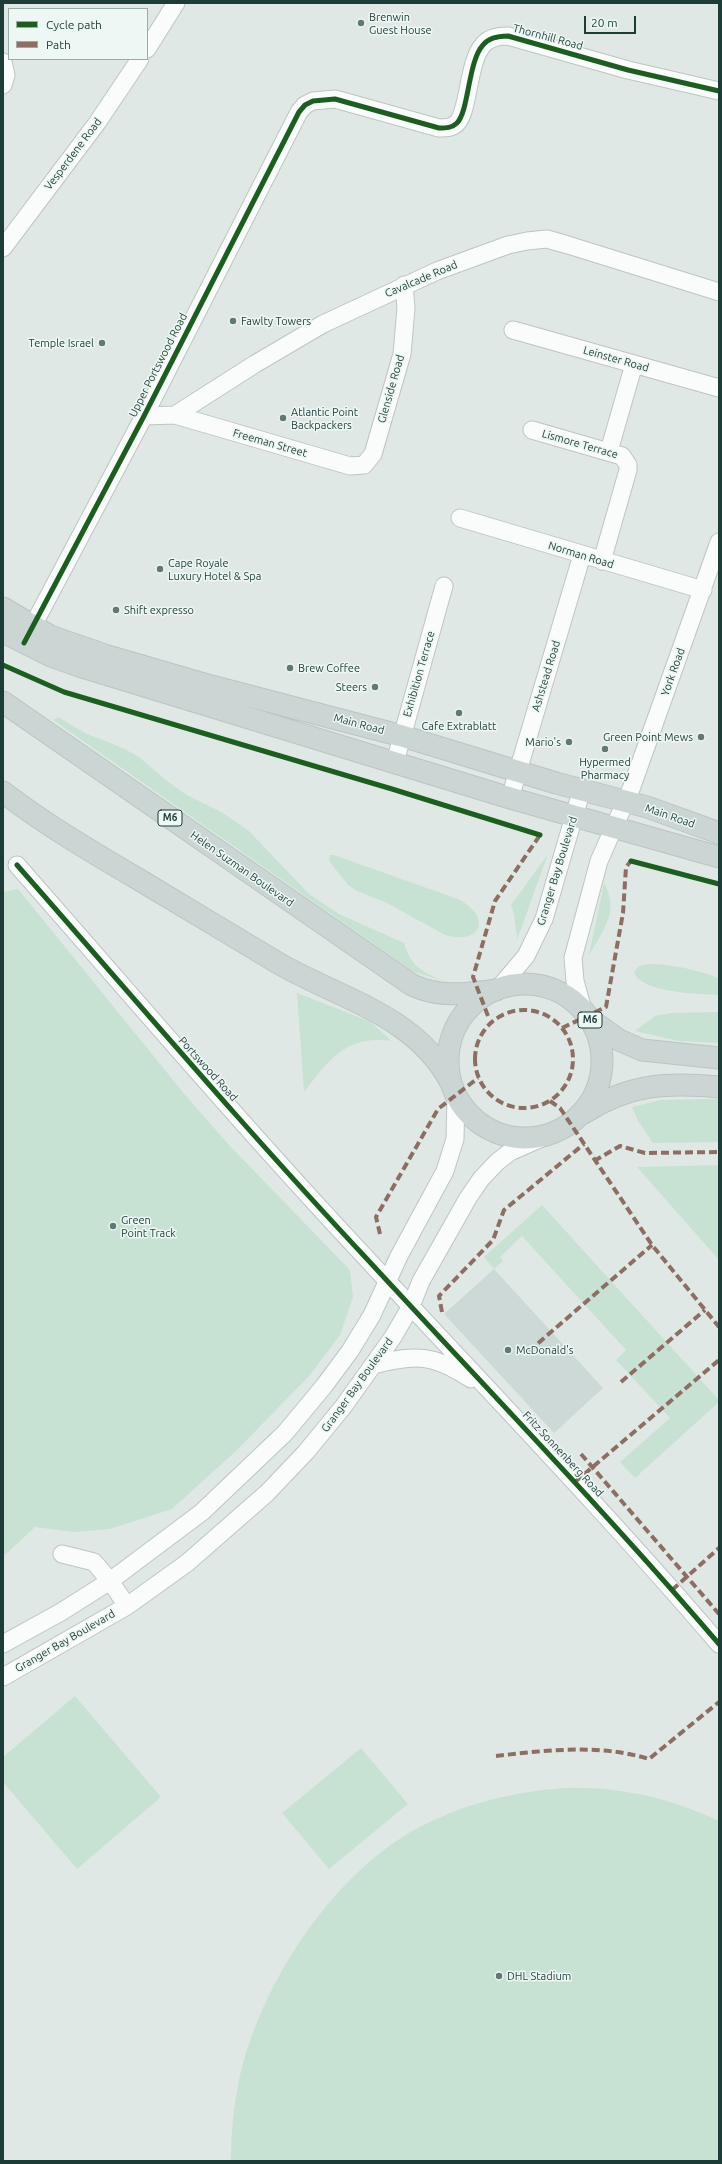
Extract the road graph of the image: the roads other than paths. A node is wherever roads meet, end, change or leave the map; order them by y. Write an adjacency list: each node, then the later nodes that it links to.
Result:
1 (176, 3): 2 (street)
2 (148, 47)
3 (139, 60): 8 (street, Vesperdene Road)
4 (3, 62): 5 (street)
5 (3, 85)
6 (719, 91): 7 (street, Thornhill Road)
7 (313, 100): 14 (street, Upper Portswood Road)
8 (3, 248)
9 (404, 285): 10 (street, Cavalcade Road); 15 (street, Cavalcade Road); 18 (street, Glenside Road)
10 (719, 292)
11 (513, 330): 12 (street, Leinster Road)
12 (634, 364): 13 (street, Leinster Road); 17 (street)
13 (719, 388)
14 (144, 416): 15 (street); 27 (street, Upper Portswood Road)
15 (175, 416): 18 (street, Freeman Street)
16 (532, 430): 17 (street, Lismore Terrace)
17 (609, 451): 22 (street, Lismore Terrace)
18 (364, 465)
19 (460, 518): 21 (street, Norman Road)
20 (719, 542): 24 (street, York Road)
21 (582, 555): 22 (street, Norman Road); 32 (street, Ashstead Road)
22 (602, 561): 24 (street, Norman Road)
23 (444, 586): 30 (street, Exhibition Terrace)
24 (703, 590): 36 (street, York Road)
25 (3, 608): 27 (main road, Main Road)
26 (3, 632): 27 (main road, Main Road)
27 (28, 635): 28 (main road, Main Road)
28 (208, 695): 30 (main road, Main Road); 31 (main road, Main Road)
29 (3, 702): 44 (main road, Helen Suzman Boulevard / M6)
30 (402, 736): 31 (street, Exhibition Terrace); 32 (main road, Main Road)
31 (395, 762): 35 (main road, Main Road)
32 (518, 771): 33 (main road, Main Road); 35 (street, Ashstead Road)
33 (582, 789): 36 (main road, Main Road); 38 (street, Granger Bay Boulevard)
34 (3, 792): 41 (main road, Helen Suzman Boulevard / M6)
35 (510, 798): 38 (main road, Main Road)
36 (625, 801): 39 (street); 40 (main road, Main Road)
37 (3, 807): 41 (main road)
38 (574, 816): 39 (main road, Main Road); 44 (street, Granger Bay Boulevard)
39 (614, 828): 42 (main road, Main Road); 45 (street)
40 (719, 833)
41 (72, 840): 48 (main road, Helen Suzman Boulevard / M6)
42 (719, 857)
43 (17, 865): 51 (street, Portswood Road)
44 (497, 989): 45 (main road, Helen Suzman Boulevard / M6); 48 (main road, Helen Suzman Boulevard / M6)
45 (586, 1015): 46 (main road, Helen Suzman Boulevard / M6); 49 (main road, Helen Suzman Boulevard / M6)
46 (719, 1058)
47 (719, 1086): 49 (main road, Helen Suzman Boulevard / M6)
48 (453, 1089): 50 (main road, Helen Suzman Boulevard / M6); 51 (street)
49 (577, 1118): 50 (main road, Helen Suzman Boulevard / M6)
50 (546, 1136): 52 (street, Granger Bay Boulevard)
51 (388, 1282): 52 (street, Fritz Sonnenberg Road); 56 (street)
52 (411, 1306): 53 (street, Granger Bay Boulevard); 54 (street, Fritz Sonnenberg Road)
53 (373, 1365): 54 (street); 57 (street, Granger Bay Boulevard)
54 (493, 1394): 59 (street, Fritz Sonnenberg Road)
55 (62, 1554): 56 (street, Granger Bay Boulevard)
56 (110, 1581): 57 (street, Granger Bay Boulevard); 58 (street)
57 (127, 1606): 60 (street, Granger Bay Boulevard)
58 (3, 1644)
59 (719, 1644)
60 (3, 1677)

